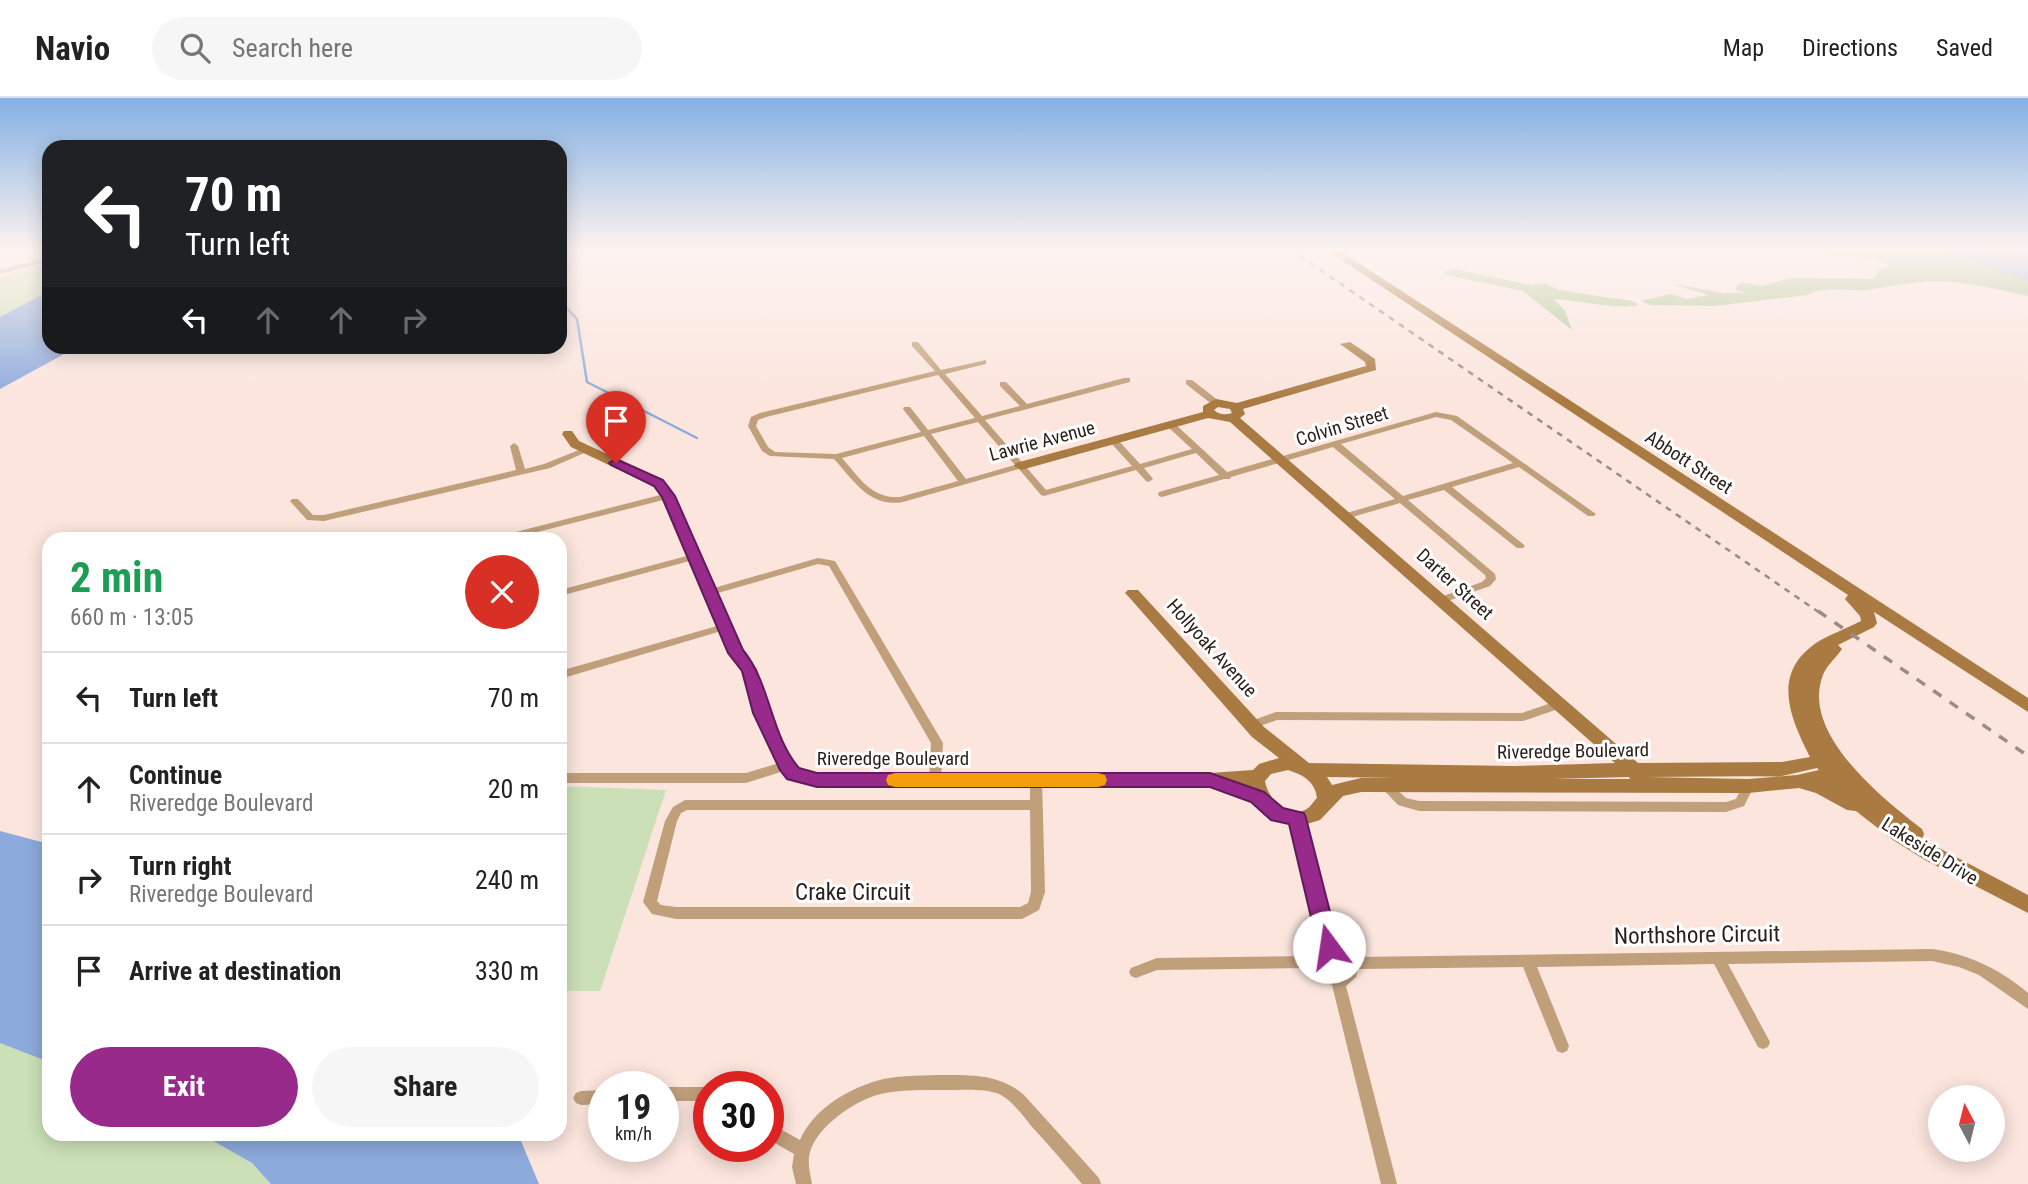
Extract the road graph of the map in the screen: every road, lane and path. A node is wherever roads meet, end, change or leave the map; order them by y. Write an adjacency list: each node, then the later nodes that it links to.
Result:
1 (1407, 300): 41 (street, Abbott Street)
2 (915, 344): 5 (street)
3 (1346, 344): 12 (street)
4 (984, 362): 5 (street)
5 (940, 372): 13 (street); 22 (street)
6 (1127, 380): 9 (street)
7 (1189, 382): 11 (street)
8 (1003, 384): 9 (street)
9 (1025, 407): 13 (street)
10 (906, 408): 15 (street)
11 (1213, 408): 12 (street); 14 (street, Lawrie Avenue)
12 (1235, 412): 23 (street, Darter Street)
13 (979, 418): 15 (street); 25 (street)
14 (1171, 425): 17 (street, Lawrie Avenue); 21 (street)
15 (925, 432): 22 (street); 30 (street)
16 (568, 435): 20 (street)
17 (1114, 441): 25 (street, Lawrie Avenue); 26 (street)
18 (1335, 444): 23 (street, Colvin Street); 24 (street, Colvin Street); 34 (street)
19 (514, 446): 27 (street)
20 (587, 450): 27 (street); 33 (street)
21 (1198, 450): 26 (street); 28 (street)
22 (836, 457): 30 (street, Lawrie Avenue)
23 (1283, 460): 28 (street, Colvin Street); 37 (street, Darter Street)
24 (1520, 464): 31 (street); 36 (street, Colvin Street)
25 (1021, 466): 26 (street); 30 (street, Lawrie Avenue)
26 (1139, 467): 29 (street)
27 (521, 471): 35 (street)
28 (1227, 477): 32 (street, Colvin Street)
29 (1149, 479)
30 (964, 482)
31 (1445, 486): 34 (street); 39 (street)
32 (1162, 494)
33 (668, 496): 38 (street); 40 (street)
34 (1402, 499): 37 (street); 45 (street)
35 (295, 501)
36 (1591, 514)
37 (1346, 516): 45 (street, Darter Street)
38 (527, 532)
39 (1520, 546)
40 (694, 556): 42 (street); 43 (street)
41 (1825, 574): 46 (street, Abbott Street); 53 (street, Lakeside Drive)
42 (567, 591)
43 (711, 592): 47 (street); 58 (street)
44 (1133, 593): 51 (street, Hollyoak Avenue)
45 (1442, 600): 49 (street, Darter Street)
46 (1900, 622): 50 (street, Abbott Street); 53 (street, Lakeside Drive)
47 (724, 627): 48 (street); 52 (street)
48 (567, 673)
49 (1560, 704): 51 (street); 57 (street, Darter Street)
50 (2028, 706)
51 (1255, 729): 54 (street, Hollyoak Avenue); 55 (street)
52 (786, 766): 56 (street); 58 (street, Riveredge Boulevard)
53 (1835, 766): 57 (street, Riveredge Boulevard); 61 (street, Riveredge Boulevard); 68 (street, Lakeside Drive); 69 (street, Lakeside Drive)
54 (1304, 768): 55 (street); 57 (street, Riveredge Boulevard); 65 (street)
55 (1261, 773): 60 (street, Riveredge Boulevard); 64 (street)
56 (567, 778)
57 (1638, 778): 62 (street, Riveredge Boulevard); 63 (street, Riveredge Boulevard)
58 (935, 780): 59 (street, Riveredge Boulevard)
59 (1035, 780): 60 (street, Riveredge Boulevard); 66 (street, Crake Circuit)
60 (1210, 780): 64 (street, Riveredge Boulevard)
61 (1797, 782): 63 (street, Riveredge Boulevard); 68 (street)
62 (1385, 785): 63 (street); 65 (street, Riveredge Boulevard)
63 (1748, 786)
64 (1258, 797): 67 (street)
65 (1326, 800): 67 (street)
66 (1036, 805): 66 (street, Crake Circuit)
67 (1297, 818): 70 (street)
68 (1937, 860): 69 (street, Lakeside Drive)
69 (2021, 902)
70 (1329, 947): 73 (street); 74 (street)
71 (1718, 958): 72 (street, Northshore Circuit); 77 (street, Northshore Circuit); 78 (street)
72 (1527, 960): 74 (street, Northshore Circuit); 79 (street)
73 (1314, 962): 75 (street); 76 (street)
74 (1352, 963): 76 (street)
75 (1136, 972)
76 (1338, 981): 86 (street)
77 (2028, 1002)
78 (1763, 1042)
79 (1562, 1046)
80 (581, 1098): 81 (street)
81 (588, 1098)
82 (784, 1139): 83 (street)
83 (801, 1149): 84 (street); 85 (street)
84 (804, 1184)
85 (1093, 1184)
86 (1389, 1184)

